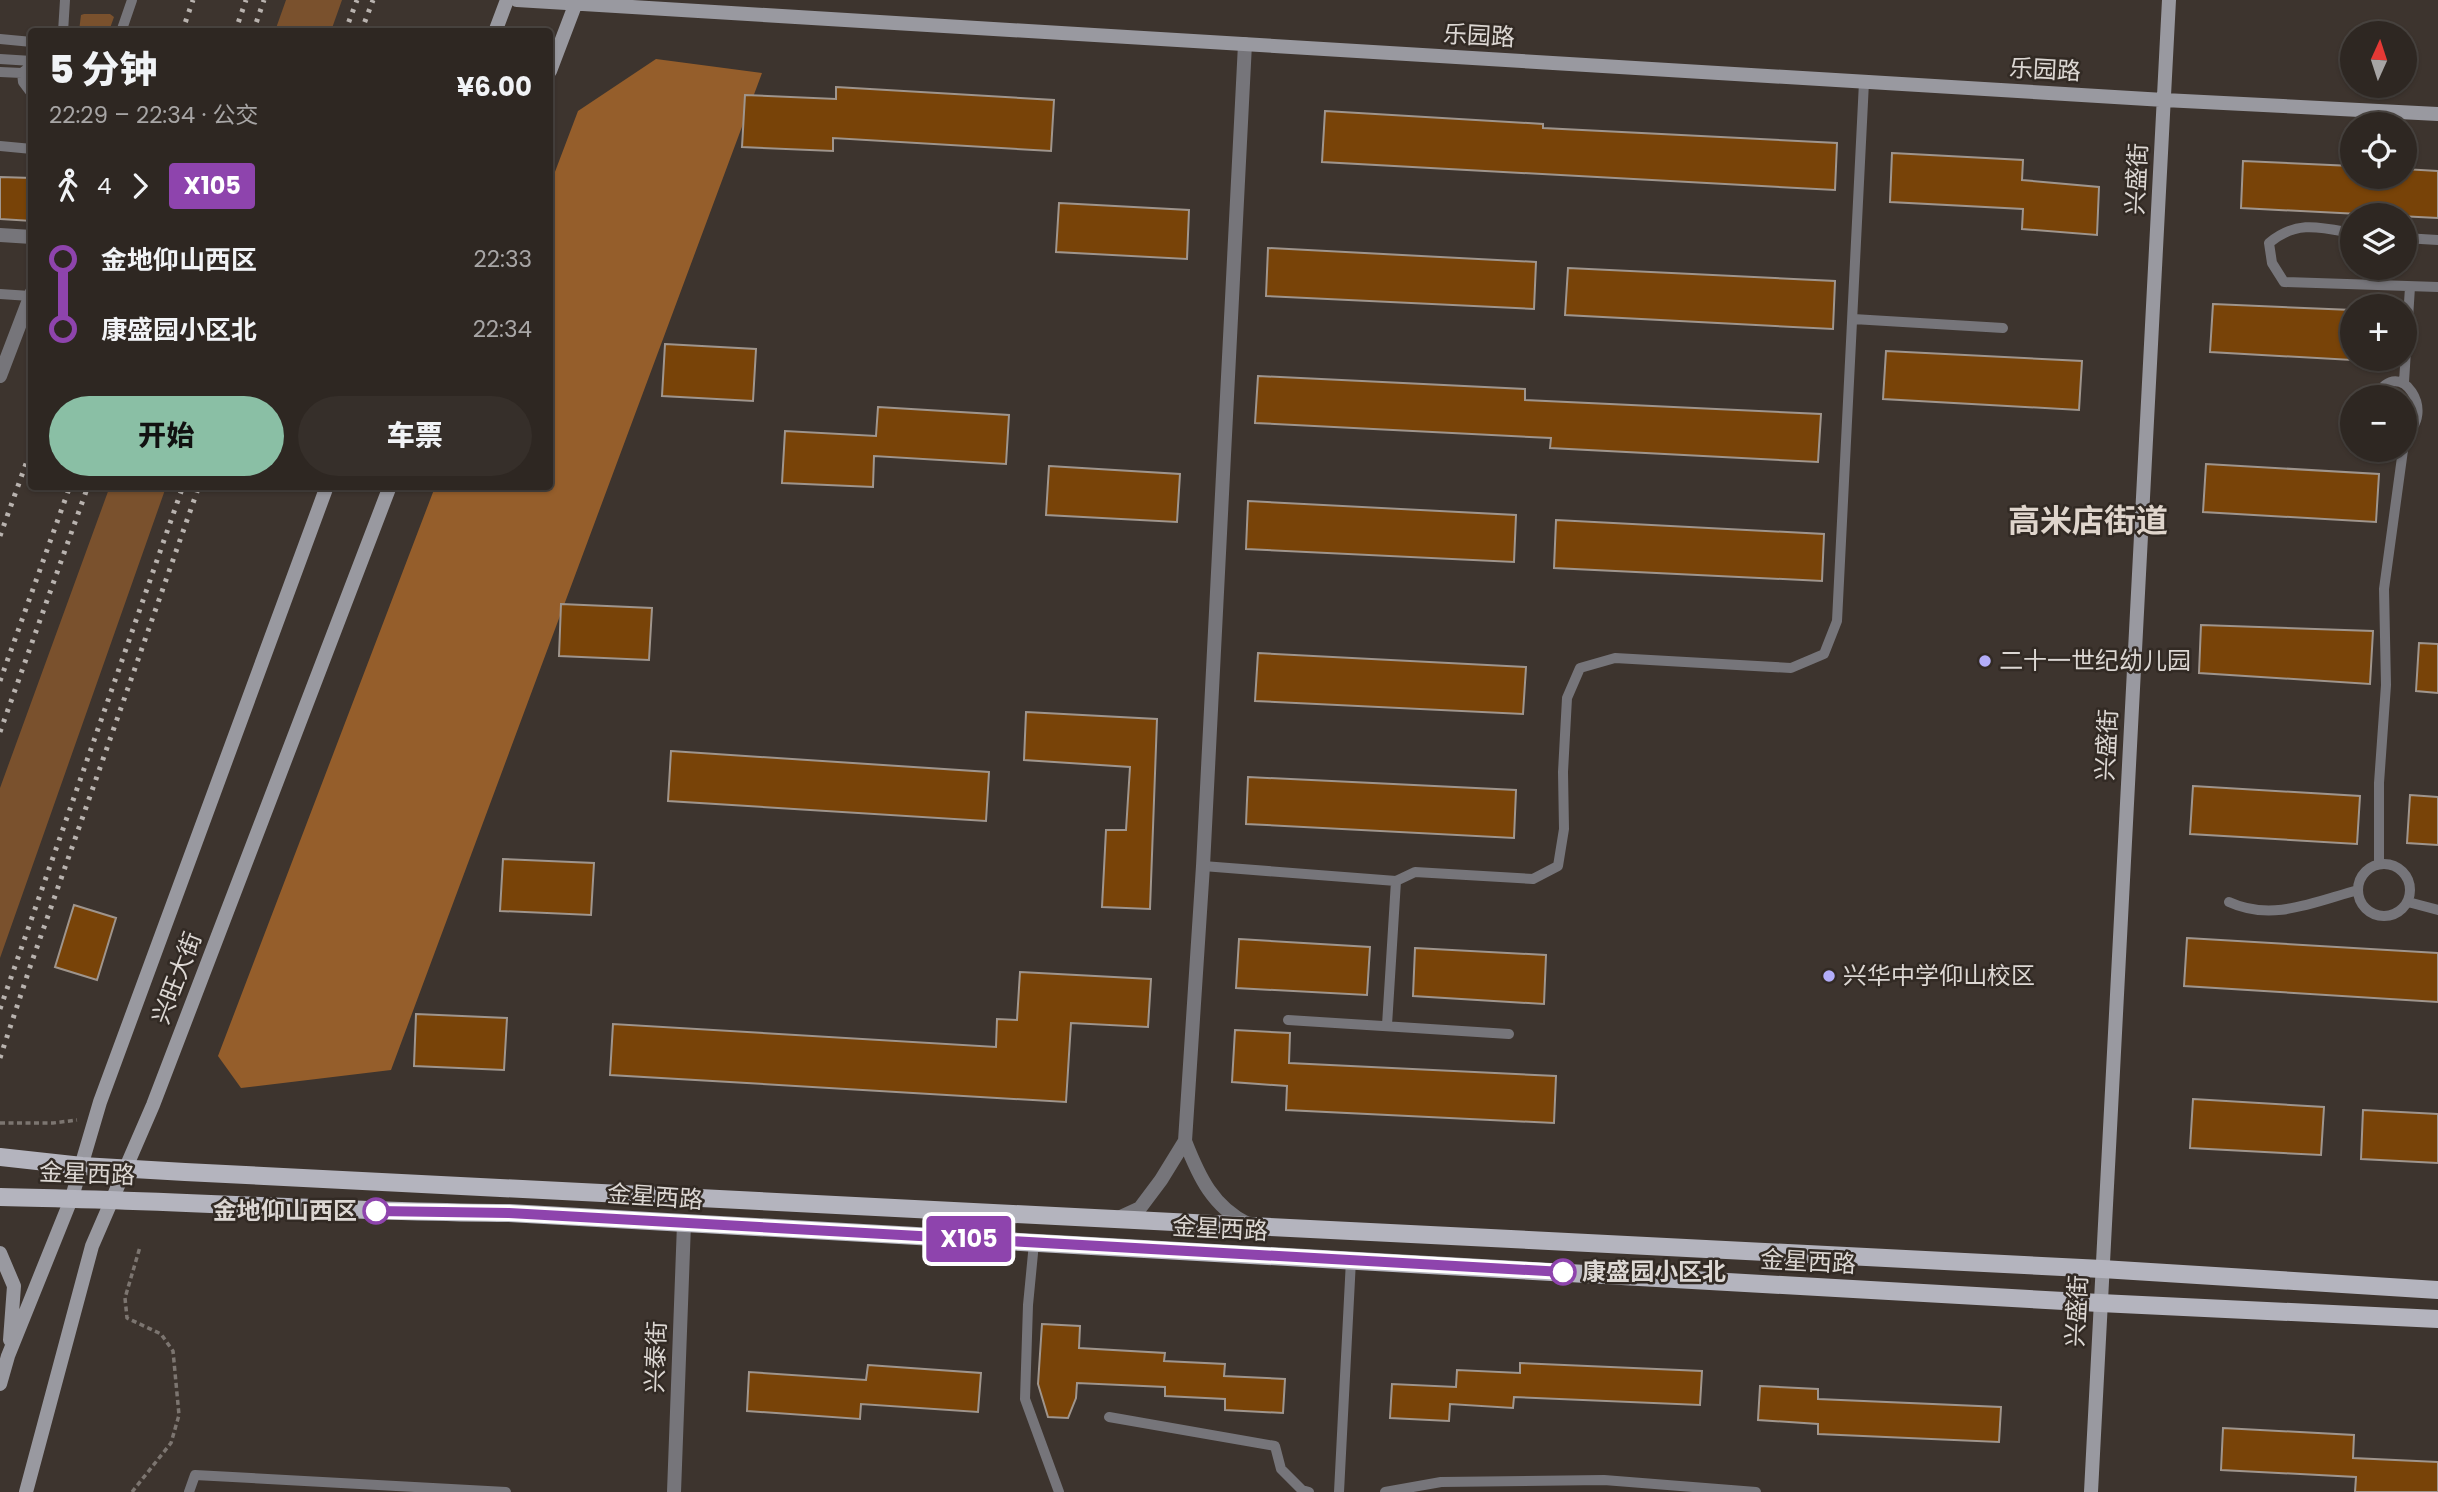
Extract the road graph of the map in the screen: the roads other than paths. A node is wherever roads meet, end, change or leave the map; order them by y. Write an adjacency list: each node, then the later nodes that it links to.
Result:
1 (65, 0): 7 (lane)
2 (132, 0): 8 (lane)
3 (507, 0): 9 (street)
4 (517, 0): 6 (street, 乐园路)
5 (2169, 0): 21 (street, 兴盛街)
6 (576, 2): 12 (street, 乐园路); 15 (street)
7 (63, 28)
8 (122, 28)
9 (496, 28)
10 (0, 40): 11 (lane)
11 (28, 42)
12 (1245, 44): 19 (street, 乐园路); 48 (street)
13 (0, 59): 14 (lane)
14 (28, 62)
15 (553, 63)
16 (28, 67): 18 (lane)
17 (0, 72): 18 (lane)
18 (22, 73): 20 (lane)
19 (1864, 82): 21 (street, 乐园路); 35 (lane)
20 (28, 89)
21 (2164, 100): 22 (street, 乐园路); 71 (street, 兴盛街)
22 (2438, 114)
23 (0, 146): 24 (lane)
24 (28, 149)
25 (2340, 231): 30 (lane)
26 (0, 235): 27 (street)
27 (28, 237)
28 (2417, 239): 29 (lane)
29 (2438, 240)
30 (2410, 286): 31 (lane); 39 (lane)
31 (2438, 287)
32 (0, 294): 33 (lane)
33 (28, 294)
34 (28, 300): 37 (street)
35 (1853, 319): 36 (lane); 49 (lane)
36 (2003, 328)
37 (6, 344): 38 (street)
38 (0, 376)
39 (2404, 382): 40 (lane); 41 (lane)
40 (2386, 385)
41 (2410, 385)
42 (2417, 388): 43 (lane)
43 (2417, 428)
44 (2401, 462): 47 (lane)
45 (326, 490): 59 (street, 兴旺大街)
46 (388, 490): 60 (street, 兴旺大街)
47 (2379, 863): 50 (lane); 52 (lane)
48 (1203, 866): 49 (lane); 57 (street)
49 (1396, 881): 55 (lane)
50 (2358, 890): 51 (lane); 52 (lane)
51 (2229, 902)
52 (2408, 902): 53 (lane)
53 (2438, 910)
54 (1288, 1020): 55 (lane)
55 (1387, 1025): 56 (lane)
56 (1509, 1034)
57 (1185, 1141): 65 (street); 67 (street)
58 (0, 1157): 59 (main road)
59 (82, 1166): 60 (main road, 金星西路); 61 (main road); 63 (street, 兴旺大街)
60 (125, 1168): 64 (street, 兴旺大街); 65 (main road, 金星西路)
61 (0, 1170)
62 (0, 1197): 63 (main road, 金星西路)
63 (72, 1197): 64 (main road, 金星西路); 75 (street, 兴旺大街)
64 (111, 1199): 66 (main road, 金星西路); 79 (street, 兴旺大街)
65 (1112, 1221): 67 (main road, 金星西路)
66 (684, 1224): 68 (main road, 金星西路); 82 (street, 兴泰街)
67 (1255, 1227): 71 (main road, 金星西路)
68 (1034, 1243): 70 (main road, 金星西路); 83 (lane)
69 (0, 1253): 75 (street)
70 (1351, 1260): 73 (main road, 金星西路); 85 (lane)
71 (2102, 1269): 72 (main road, 金星西路); 73 (street, 兴盛街)
72 (2438, 1290)
73 (2100, 1303): 74 (main road, 金星西路); 88 (street, 兴盛街)
74 (2438, 1319)
75 (8, 1356): 76 (street, 兴旺大街)
76 (0, 1384)
77 (1109, 1417): 84 (lane)
78 (389, 1489): 80 (lane); 81 (lane)
79 (26, 1492)
80 (189, 1492)
81 (506, 1492)
82 (674, 1492)
83 (1059, 1492)
84 (1309, 1492)
85 (1339, 1492)
86 (1385, 1492): 87 (lane)
87 (1756, 1492)
88 (2091, 1492)

